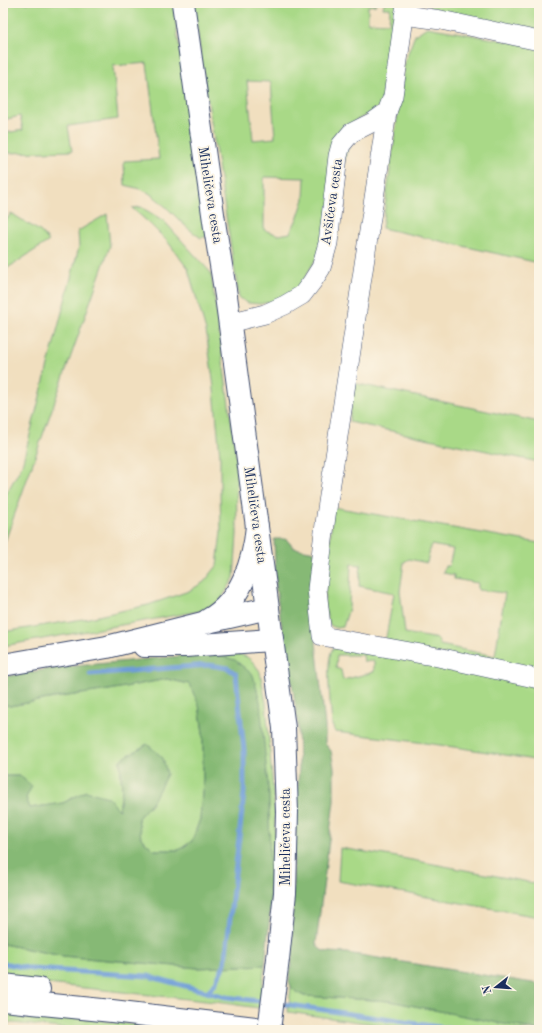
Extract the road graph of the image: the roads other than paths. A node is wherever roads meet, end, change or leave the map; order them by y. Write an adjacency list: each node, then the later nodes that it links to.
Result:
1 (183, 3): 5 (main road, Miheličeva cesta)
2 (405, 9): 3 (street); 4 (street)
3 (539, 41)
4 (387, 112): 5 (street, Avšičeva cesta); 12 (street)
5 (229, 323): 6 (main road, Miheličeva cesta)
6 (256, 526): 7 (main road, Miheličeva cesta); 8 (main road)
7 (268, 608): 8 (main road); 9 (main road, Miheličeva cesta)
8 (203, 623): 10 (main road)
9 (272, 640): 10 (main road); 16 (main road, Miheličeva cesta, bridge)
10 (107, 647): 11 (main road)
11 (3, 665)
12 (539, 679)
13 (3, 985): 15 (main road)
14 (3, 1000): 15 (main road)
15 (112, 1011): 16 (main road)
16 (270, 1030)

